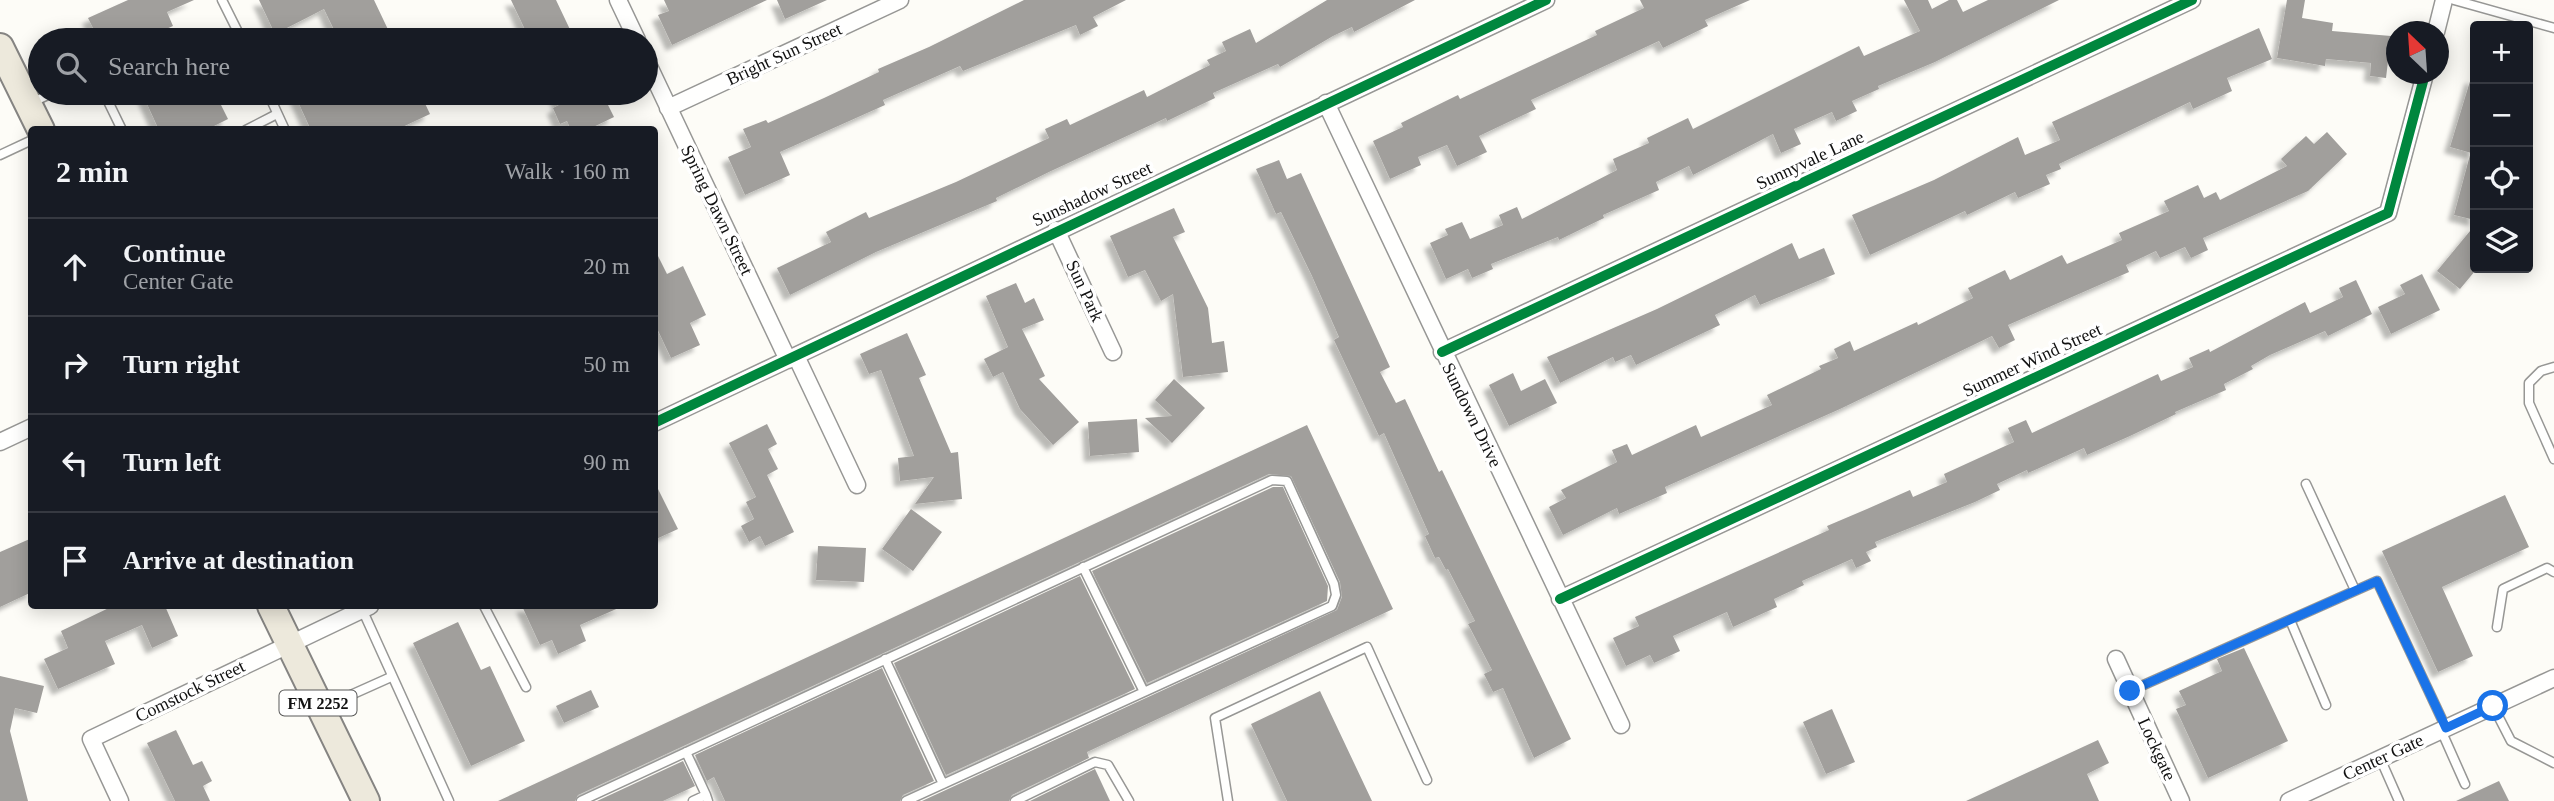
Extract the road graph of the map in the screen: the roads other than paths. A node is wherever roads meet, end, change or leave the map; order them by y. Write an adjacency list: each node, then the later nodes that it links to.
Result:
1 (222, 0): 9 (lane)
2 (618, 0): 10 (street)
3 (900, 0): 20 (street, Bright Sun Street)
4 (1546, 0): 15 (street, Sunshadow Street)
5 (2192, 0): 30 (street, Sunnyvale Lane)
6 (2444, 0): 8 (street)
7 (2454, 0): 11 (lane)
8 (2439, 21)
9 (236, 28)
10 (631, 28)
11 (2554, 29)
12 (0, 47): 16 (main road)
13 (2422, 84): 42 (street, Summer Wind Street)
14 (658, 86): 20 (street, Spring Dawn Street)
15 (1326, 103): 28 (street, Sunshadow Street); 30 (street, Sundown Drive)
16 (28, 104)
17 (28, 105): 22 (main road)
18 (110, 105): 23 (lane)
19 (273, 105): 21 (lane)
20 (668, 108): 31 (street, Spring Dawn Street)
21 (277, 114): 24 (lane); 25 (lane)
22 (39, 126)
23 (120, 126)
24 (254, 126)
25 (283, 126)
26 (28, 142): 27 (lane)
27 (0, 155)
28 (1056, 230): 29 (street, Sun Park); 31 (street, Sunshadow Street)
29 (1113, 352)
30 (1442, 352): 42 (street, Sundown Drive)
31 (792, 358): 33 (street, Sunshadow Street); 38 (street, Spring Dawn Street)
32 (2554, 367): 36 (lane)
33 (658, 421)
34 (28, 429): 35 (street)
35 (0, 442)
36 (2554, 459)
37 (2306, 484): 41 (lane)
38 (857, 485)
39 (1083, 567): 50 (lane); 56 (lane); 56 (lane)
40 (2554, 572): 48 (lane)
41 (2355, 590): 47 (lane); 61 (lane)
42 (1560, 599): 60 (street, Sundown Drive)
43 (272, 609): 49 (main road, FM 2252)
44 (364, 609): 49 (street)
45 (366, 609): 52 (lane)
46 (486, 609): 54 (lane)
47 (2290, 620): 55 (lane); 57 (lane)
48 (2497, 627)
49 (288, 642): 59 (main road, FM 2252); 69 (street, Comstock Street)
50 (885, 659): 62 (lane); 66 (lane)
51 (2116, 659): 55 (street, Lockgate)
52 (391, 677): 59 (lane); 71 (lane)
53 (2554, 678): 58 (street, Center Gate)
54 (526, 687)
55 (2130, 691): 78 (street, Lockgate)
56 (1144, 692): 66 (lane)
57 (2326, 705)
58 (2493, 706): 61 (street, Center Gate); 64 (lane)
59 (321, 709): 70 (main road, FM 2252)
60 (1621, 725)
61 (2444, 729): 63 (street, Center Gate); 67 (lane)
62 (686, 752): 68 (lane); 72 (lane)
63 (2380, 758): 79 (street, Center Gate); 80 (lane)
64 (2554, 763)
65 (1427, 780): 77 (lane)
66 (943, 784): 74 (lane)
67 (2465, 784)
68 (707, 798): 73 (lane)
69 (120, 801)
70 (366, 801)
71 (449, 801)
72 (581, 801)
73 (693, 801)
74 (906, 801)
75 (1015, 801): 76 (lane)
76 (1129, 801)
77 (1227, 801)
78 (2181, 801)
79 (2289, 801)
80 (2399, 801)

